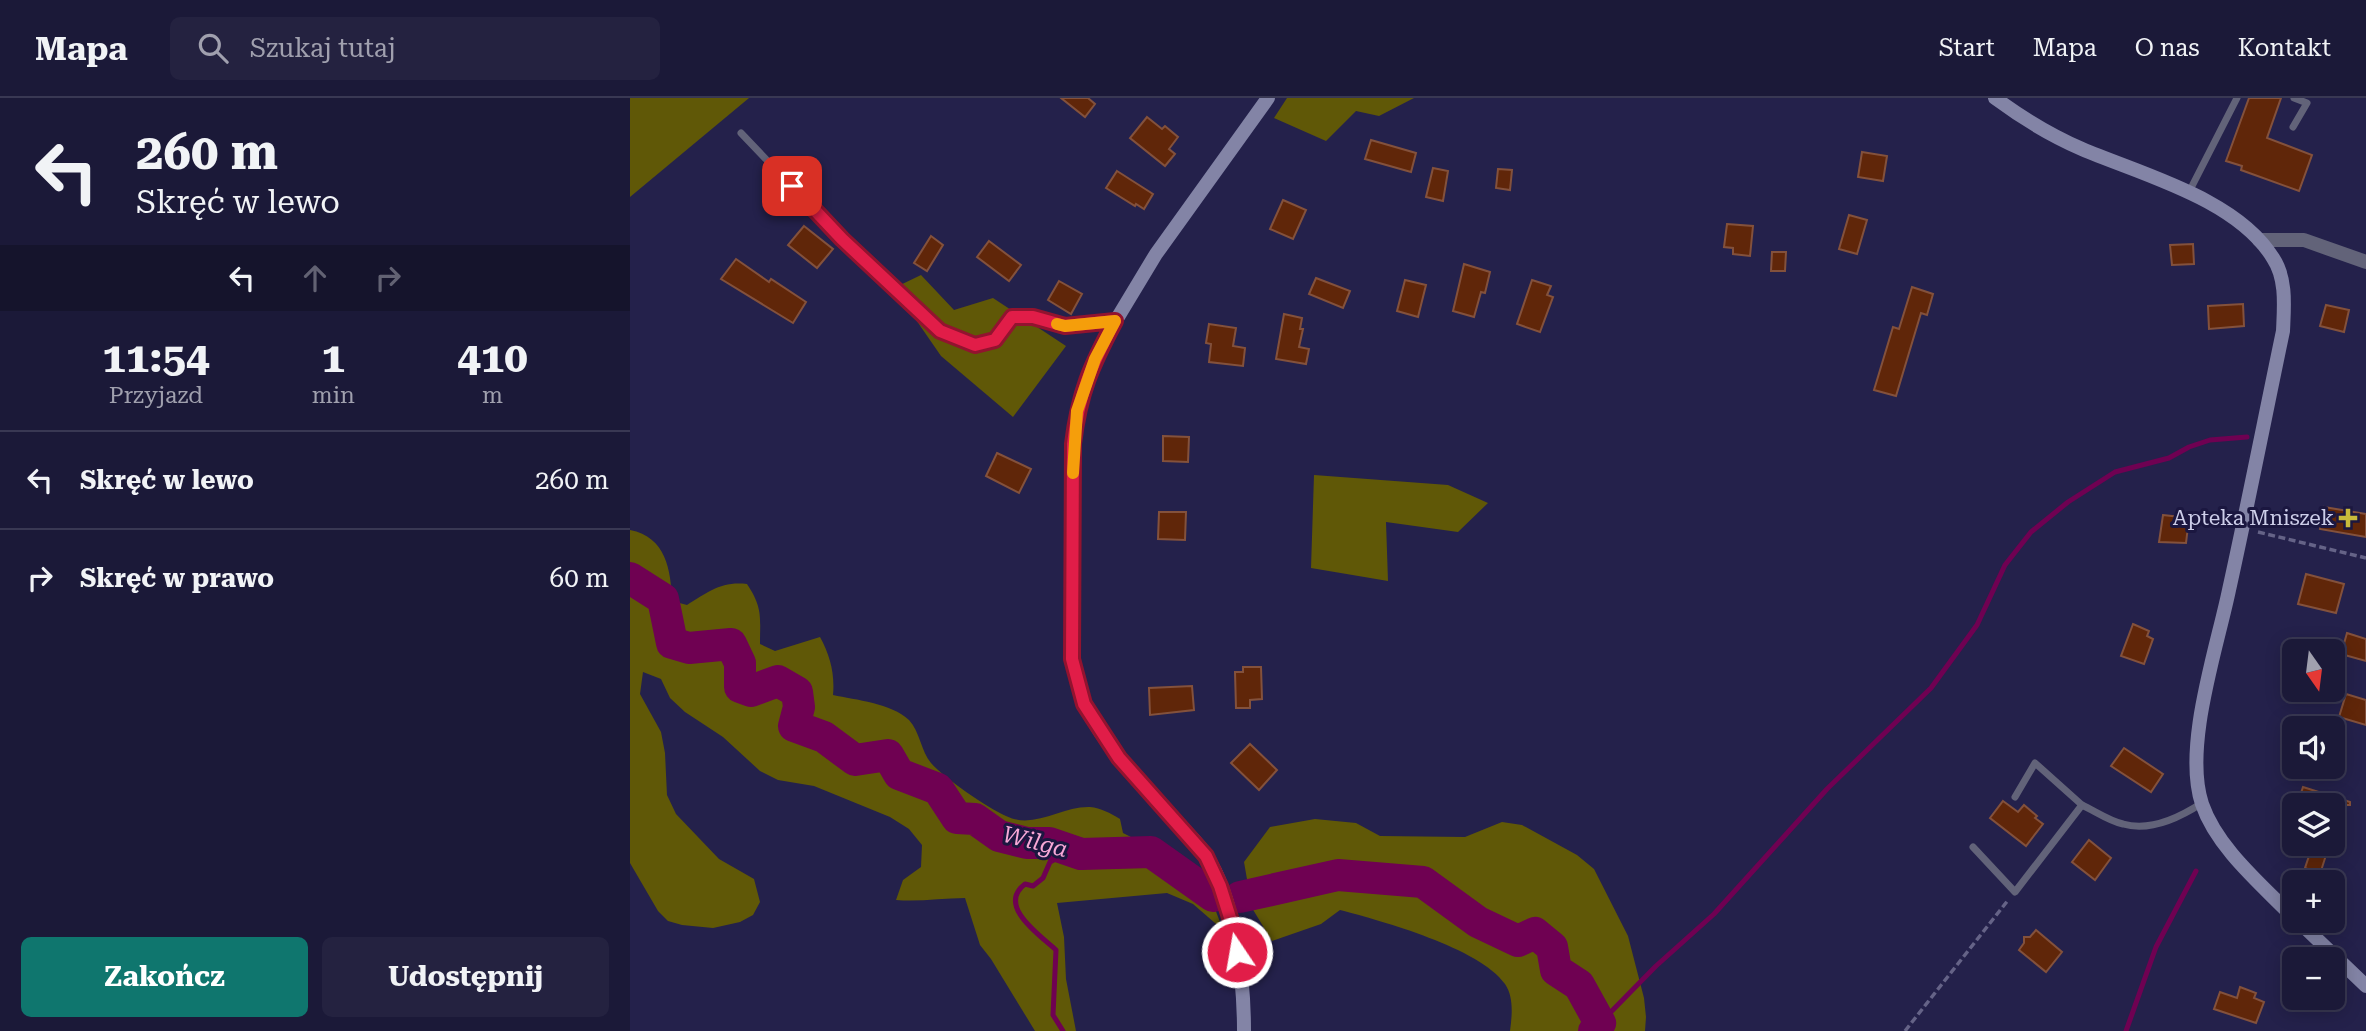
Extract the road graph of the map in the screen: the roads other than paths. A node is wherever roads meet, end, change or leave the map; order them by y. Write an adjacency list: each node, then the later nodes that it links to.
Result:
1 (1268, 98): 10 (street)
2 (1995, 98): 7 (street)
3 (2237, 98): 7 (lane)
4 (2294, 98): 5 (lane)
5 (2293, 127)
6 (741, 133): 10 (lane)
7 (2189, 193): 8 (street)
8 (2259, 240): 9 (street); 12 (street)
9 (2366, 262)
10 (1115, 321): 18 (street)
11 (2015, 797): 13 (lane)
12 (2202, 803): 13 (lane); 15 (street)
13 (2082, 805): 14 (lane)
14 (1973, 847)
15 (2282, 906)
16 (2310, 933): 17 (street)
17 (2366, 986)
18 (1244, 1031)

